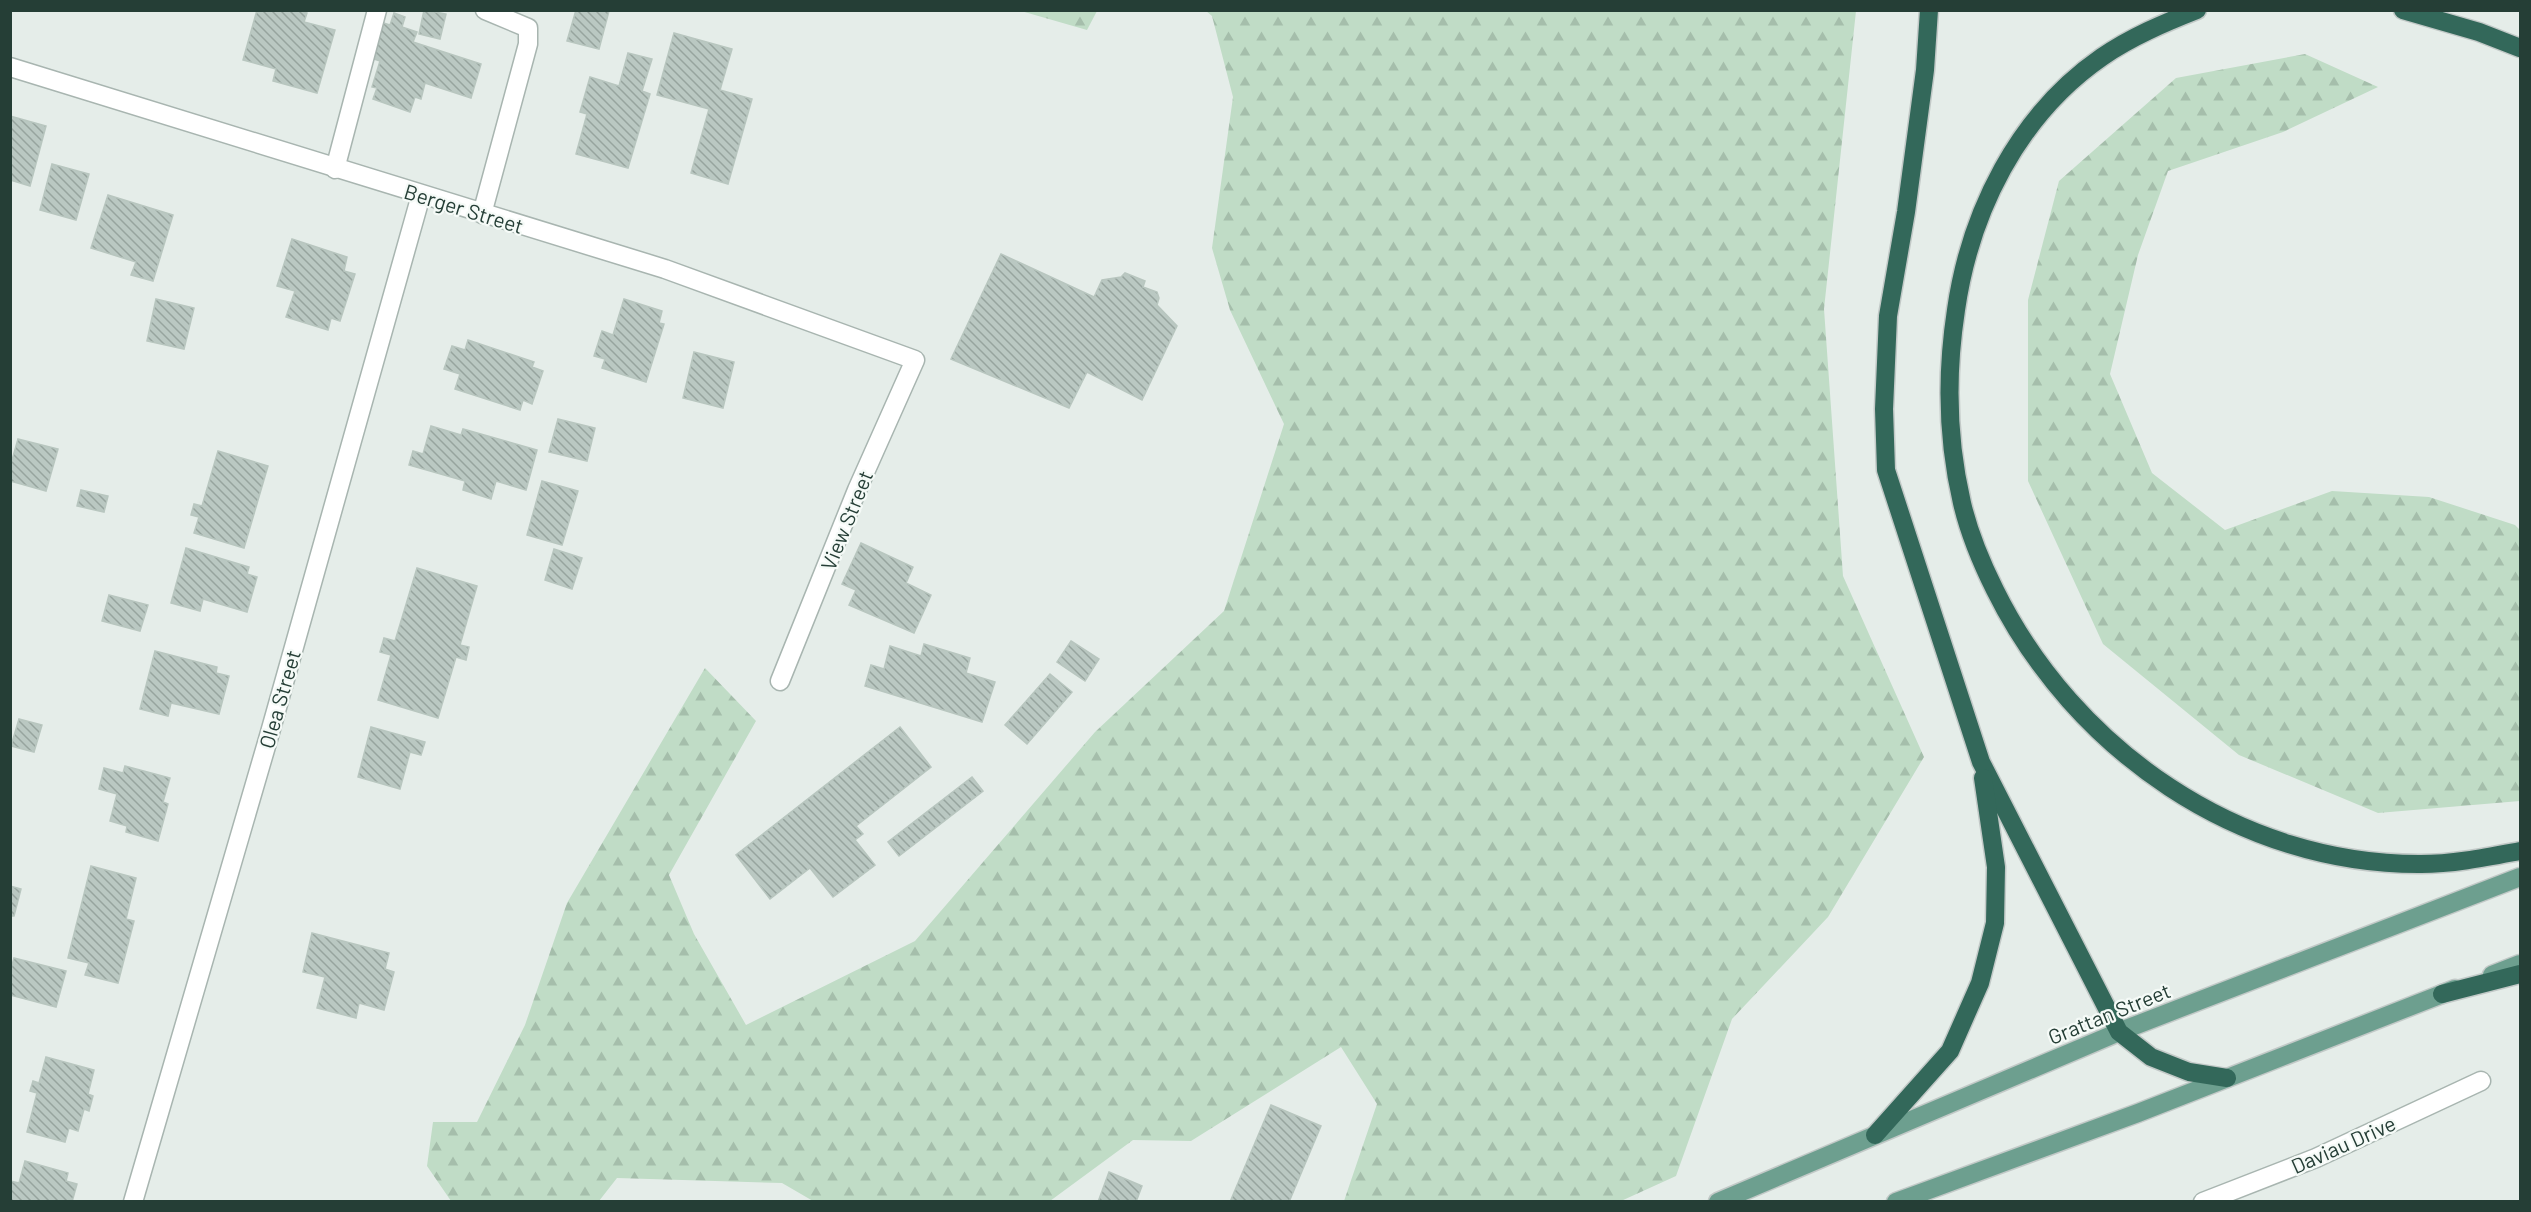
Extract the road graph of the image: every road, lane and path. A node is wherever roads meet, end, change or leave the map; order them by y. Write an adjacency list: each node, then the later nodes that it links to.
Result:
1 (377, 10): 8 (street)
2 (485, 10): 10 (street)
3 (1929, 10): 13 (highway)
4 (2197, 10): 14 (highway)
5 (2403, 10): 6 (highway)
6 (2520, 48)
7 (10, 67): 8 (street, Berger Street)
8 (335, 169): 9 (street, Berger Street)
9 (421, 195): 10 (street, Berger Street); 23 (street, Olea Street)
10 (482, 214): 11 (street, Berger Street)
11 (915, 360): 12 (street, View Street)
12 (780, 681)
13 (1981, 762): 19 (highway); 22 (highway)
14 (2520, 851)
15 (2520, 877): 19 (main road, Grattan Street)
16 (2520, 964): 18 (main road)
17 (2520, 974): 18 (highway)
18 (2442, 994): 20 (main road)
19 (2119, 1032): 20 (highway); 22 (main road, Grattan Street)
20 (2227, 1078): 25 (main road)
21 (2481, 1081): 26 (street, Daviau Drive)
22 (1875, 1135): 24 (main road, Grattan Street)
23 (133, 1202)
24 (1718, 1202)
25 (1896, 1202)
26 (2203, 1202)

